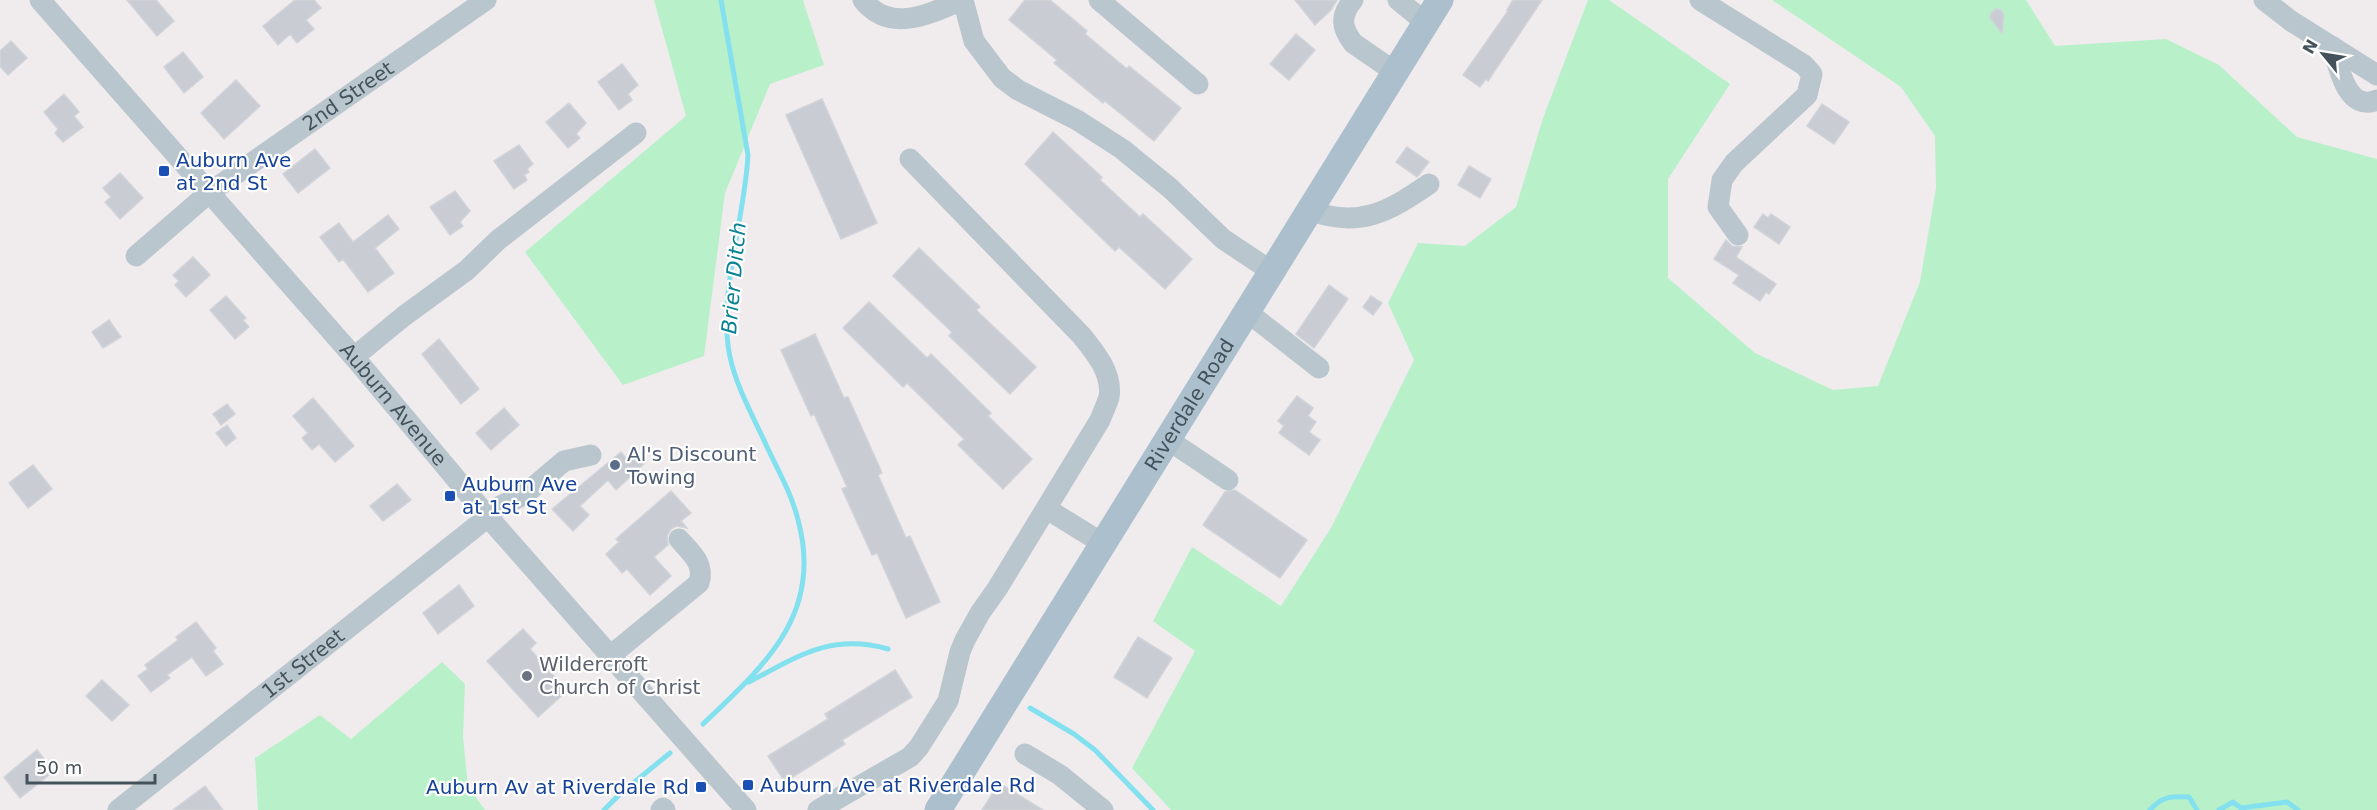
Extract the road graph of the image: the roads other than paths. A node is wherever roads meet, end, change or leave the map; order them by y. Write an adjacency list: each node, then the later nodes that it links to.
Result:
1 (40, 0): 20 (street, Auburn Avenue)
2 (486, 0): 20 (street, 2nd Street)
3 (863, 0): 4 (street)
4 (962, 0): 24 (street)
5 (1099, 0): 15 (street)
6 (1353, 0): 13 (street)
7 (1398, 0): 11 (street)
8 (1440, 0): 11 (main road, Riverdale Road)
9 (1700, 0): 22 (street)
10 (2264, 0): 12 (street)
11 (1426, 23): 13 (main road, Riverdale Road)
12 (2333, 47): 14 (street); 16 (street)
13 (1395, 72): 21 (main road, Riverdale Road)
14 (2377, 75)
15 (1198, 84)
16 (2377, 100)
17 (636, 133): 26 (street)
18 (910, 159): 31 (street)
19 (1429, 184): 21 (street)
20 (210, 192): 23 (street, 2nd Street); 26 (street, Auburn Avenue)
21 (1309, 210): 24 (main road, Riverdale Road)
22 (1738, 235)
23 (136, 256)
24 (1271, 271): 25 (main road, Riverdale Road)
25 (1246, 311): 27 (street); 28 (main road, Riverdale Road)
26 (354, 357): 32 (street, Auburn Avenue)
27 (1319, 368)
28 (1167, 439): 30 (street); 34 (main road, Riverdale Road)
29 (591, 455): 32 (street, 1st Street)
30 (1228, 480)
31 (1047, 509): 34 (street); 39 (street)
32 (487, 515): 35 (street, Auburn Avenue); 37 (street, 1st Street)
33 (679, 539): 35 (street)
34 (1102, 543): 40 (main road, Riverdale Road)
35 (610, 656): 38 (street, Auburn Avenue)
36 (1025, 754): 41 (street)
37 (118, 810)
38 (746, 810)
39 (818, 810)
40 (938, 810)
41 (1103, 810)

